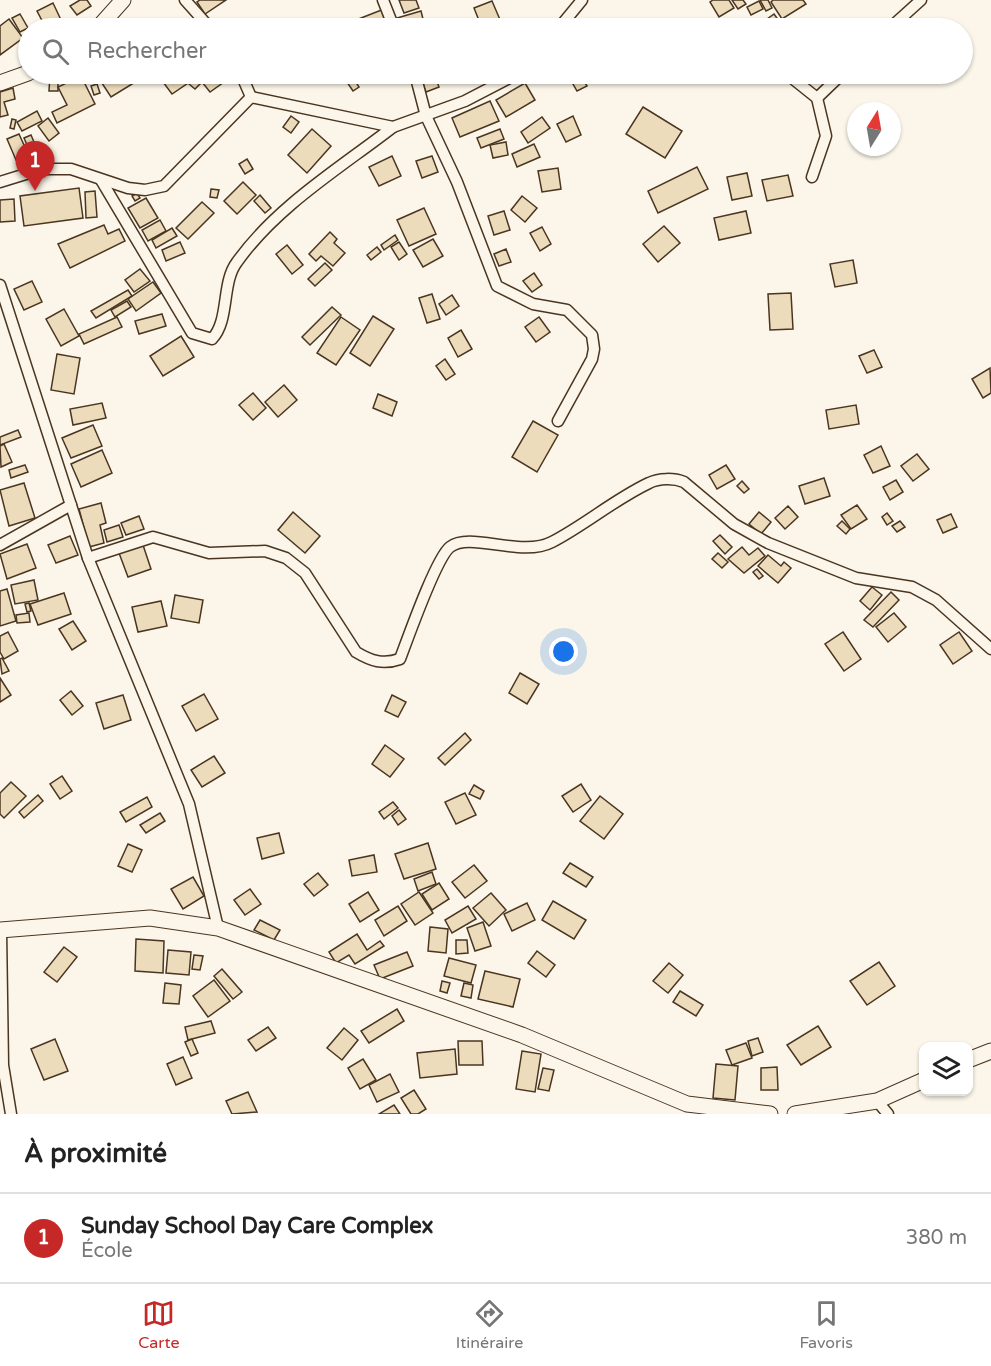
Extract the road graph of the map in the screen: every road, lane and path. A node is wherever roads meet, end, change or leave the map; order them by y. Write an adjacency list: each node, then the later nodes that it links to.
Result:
1 (123, 0): 6 (street)
2 (185, 0): 7 (street)
3 (383, 0): 8 (street)
4 (582, 0): 9 (street)
5 (921, 0): 10 (street)
6 (107, 18)
7 (201, 18)
8 (390, 18)
9 (567, 18)
10 (901, 18)
11 (18, 77): 12 (street)
12 (0, 83)
13 (246, 84): 18 (street)
14 (418, 84): 20 (street)
15 (497, 84): 20 (street)
16 (800, 84): 19 (street)
17 (832, 84): 19 (street)
18 (251, 96): 21 (street); 23 (street)
19 (817, 98): 22 (street)
20 (426, 116): 21 (street); 26 (street)
21 (393, 128): 23 (street)
22 (812, 177)
23 (101, 180): 24 (street)
24 (0, 182)
25 (0, 285): 27 (street)
26 (558, 422)
27 (71, 505): 28 (street); 29 (street)
28 (0, 544)
29 (88, 558): 30 (street); 31 (street)
30 (991, 649)
31 (218, 928): 32 (street); 37 (street)
32 (1, 930): 38 (street)
33 (991, 1051): 34 (street)
34 (973, 1058)
35 (919, 1082): 36 (street)
36 (877, 1101): 40 (street); 41 (street)
37 (690, 1109): 39 (street)
38 (11, 1114)
39 (770, 1114)
40 (795, 1114)
41 (888, 1114)

